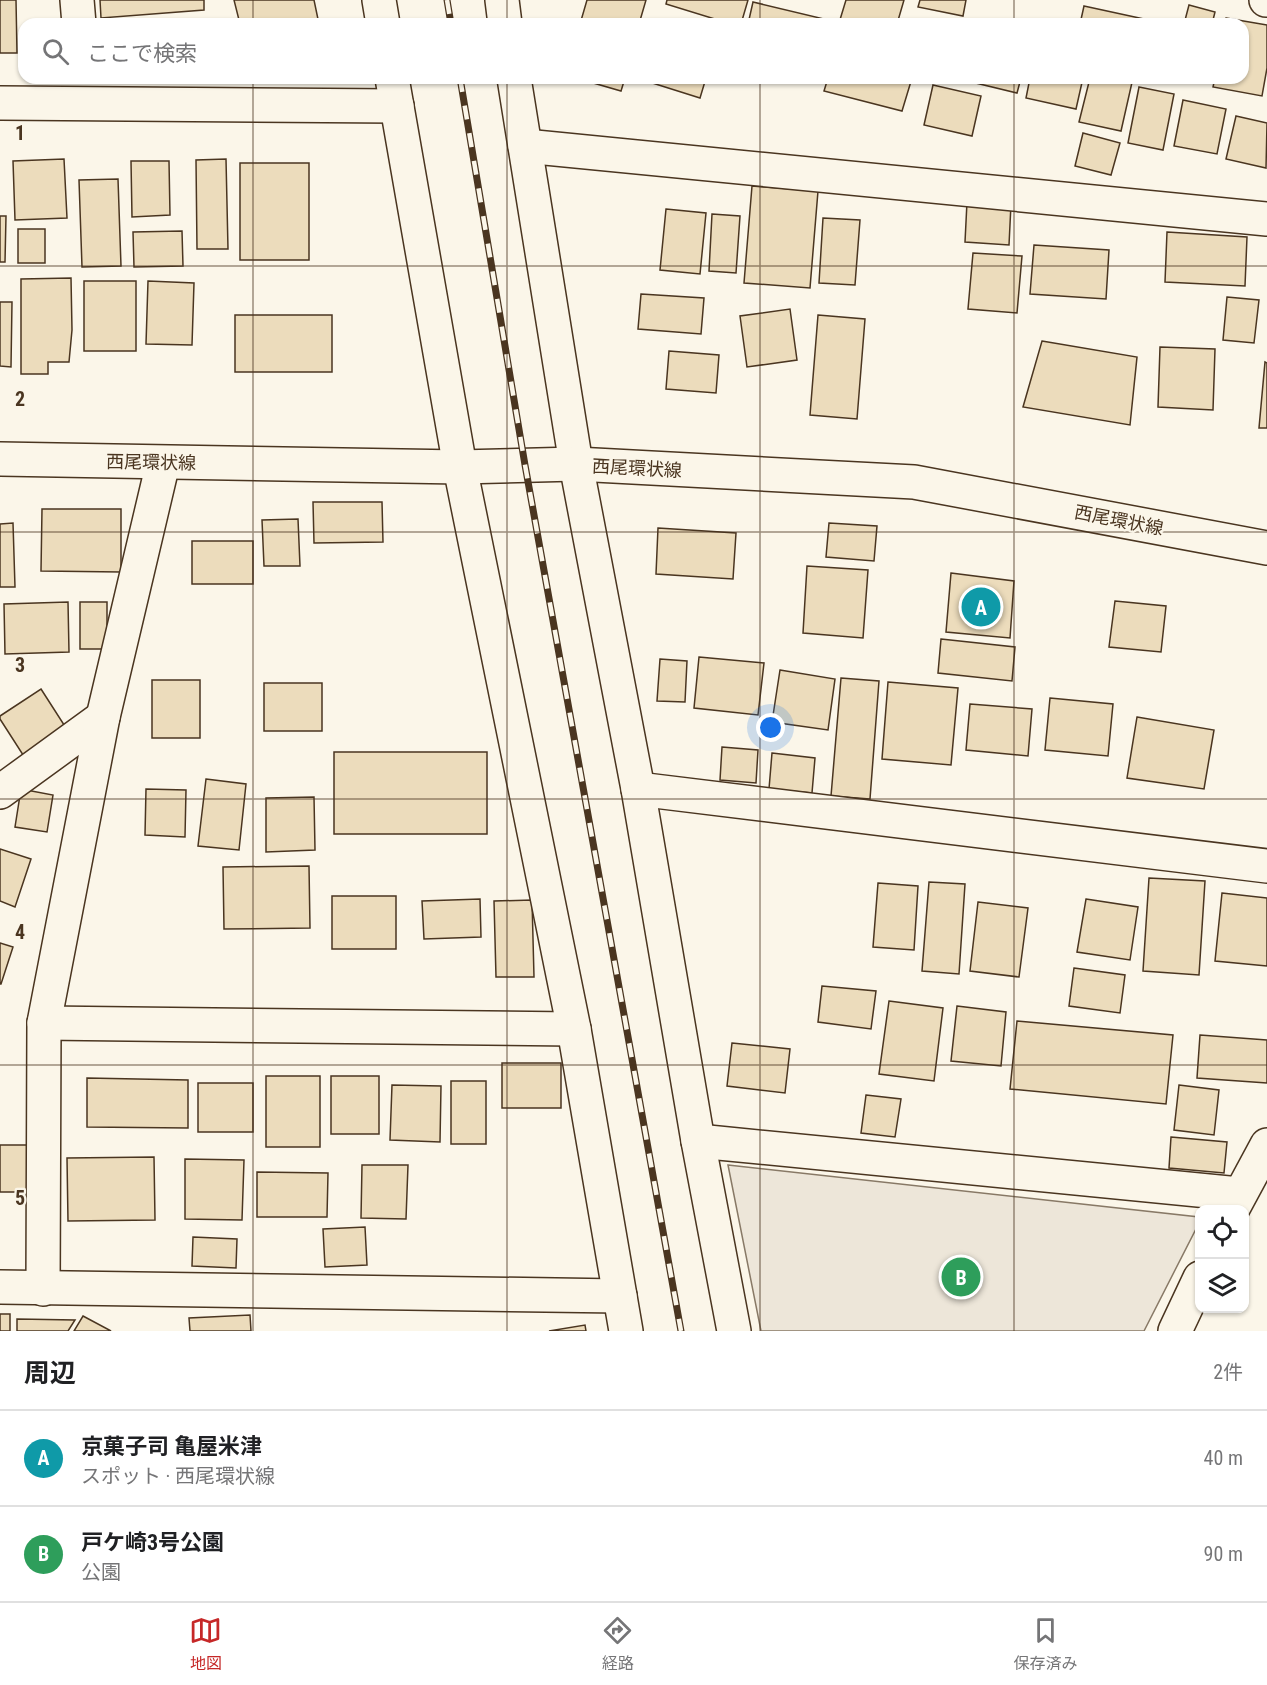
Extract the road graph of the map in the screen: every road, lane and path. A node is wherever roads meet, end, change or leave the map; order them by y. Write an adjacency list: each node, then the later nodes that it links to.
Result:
1 (77, 0): 4 (street)
2 (380, 0): 5 (street)
3 (501, 0): 6 (street)
4 (78, 18)
5 (382, 18)
6 (504, 18)
7 (515, 84): 11 (street)
8 (84, 91): 9 (street); 10 (street)
9 (394, 92): 16 (street)
10 (0, 103)
11 (525, 146): 12 (street); 15 (street)
12 (1267, 219)
13 (0, 459): 14 (street, 西尾環状線)
14 (163, 463): 16 (street, 西尾環状線); 18 (street)
15 (576, 464): 16 (street, 西尾環状線); 17 (street, 西尾環状線); 19 (street)
16 (460, 467): 23 (street)
17 (1267, 548)
18 (102, 717): 20 (street); 22 (street)
19 (638, 789): 21 (street); 24 (street)
20 (0, 792)
21 (1267, 866)
22 (44, 1023): 23 (street); 28 (street)
23 (574, 1029): 30 (street)
24 (698, 1141): 26 (street); 32 (street)
25 (1267, 1145): 26 (street)
26 (1235, 1202)
27 (0, 1287): 28 (street)
28 (42, 1289): 30 (street)
29 (1195, 1289): 33 (street)
30 (620, 1296): 31 (street)
31 (626, 1331)
32 (734, 1331)
33 (1175, 1331)

